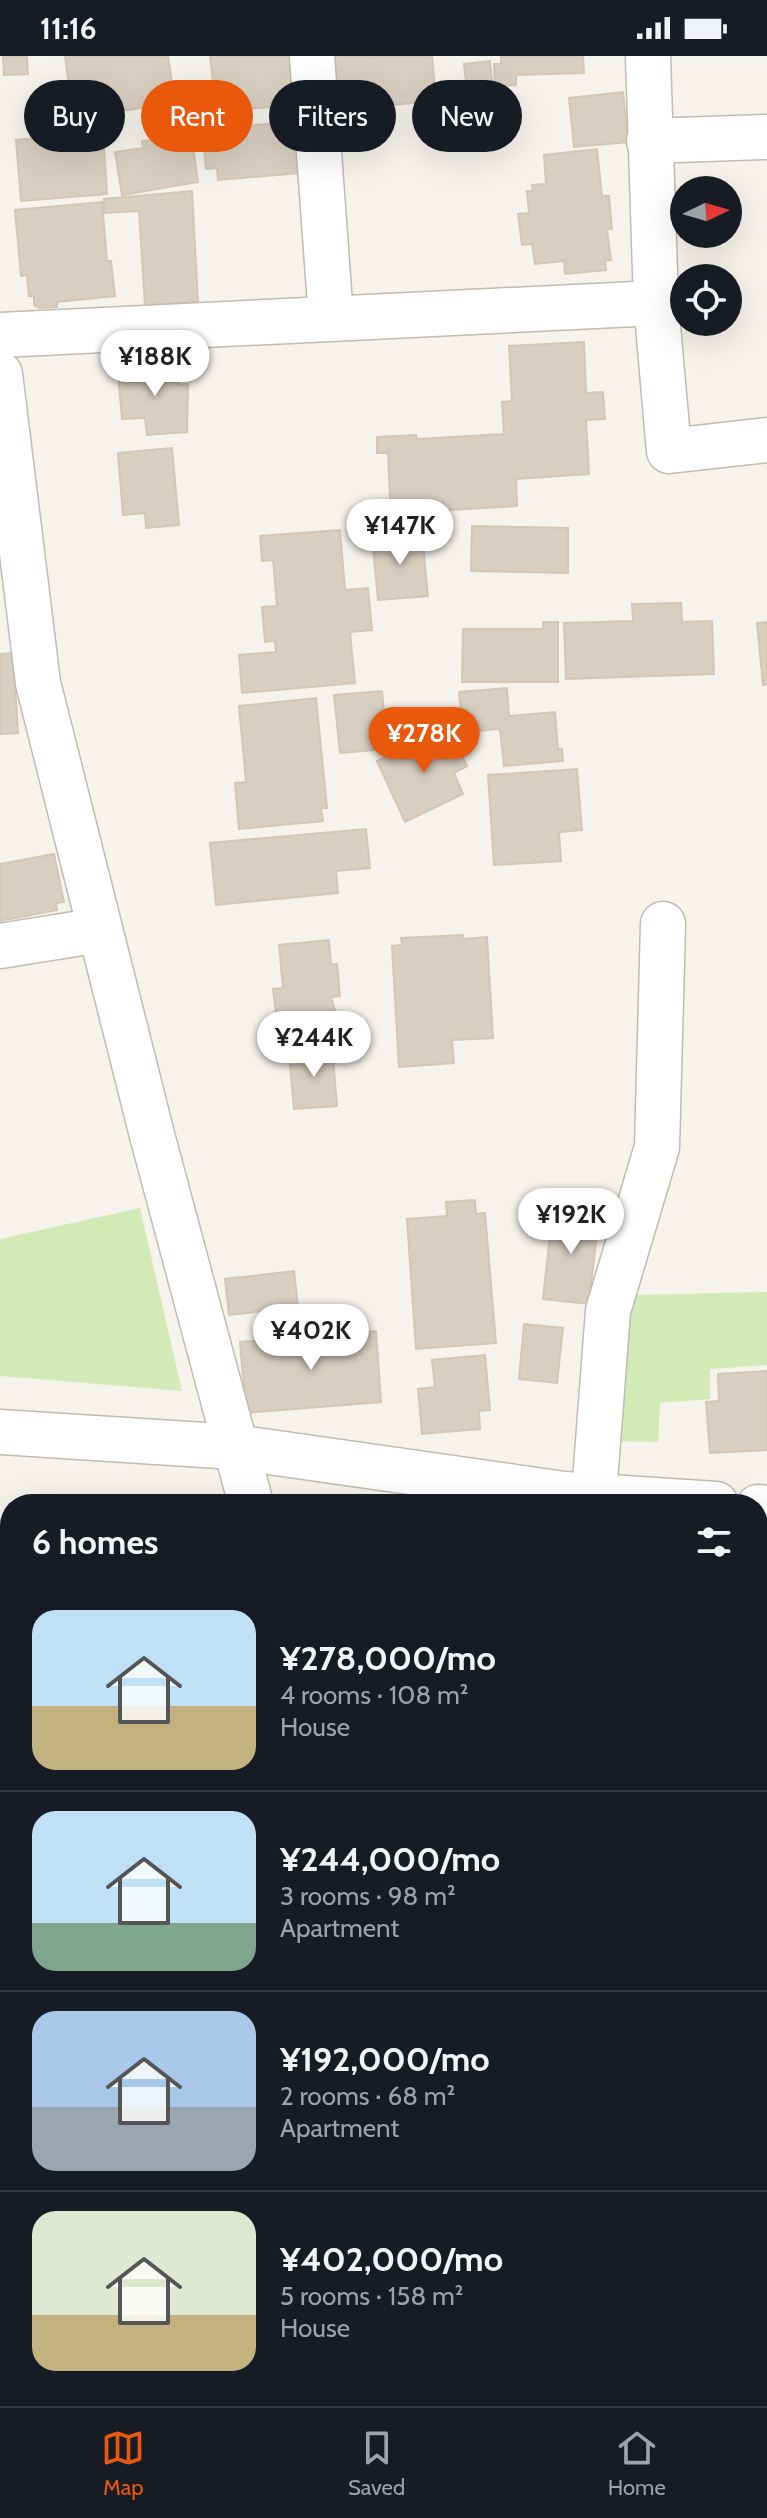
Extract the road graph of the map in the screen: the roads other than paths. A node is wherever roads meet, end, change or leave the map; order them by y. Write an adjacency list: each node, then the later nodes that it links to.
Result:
1 (312, 56): 6 (street)
2 (648, 56): 4 (street)
3 (767, 137): 4 (street)
4 (649, 141): 5 (street)
5 (656, 303): 6 (street); 9 (street)
6 (331, 318): 7 (street)
7 (0, 335)
8 (0, 374): 11 (street)
9 (767, 440)
10 (663, 924): 17 (street)
11 (100, 930): 12 (street); 14 (street)
12 (0, 946)
13 (0, 1432): 14 (street)
14 (235, 1447): 15 (street); 16 (street)
15 (248, 1494)
16 (554, 1494)
17 (575, 1494)

